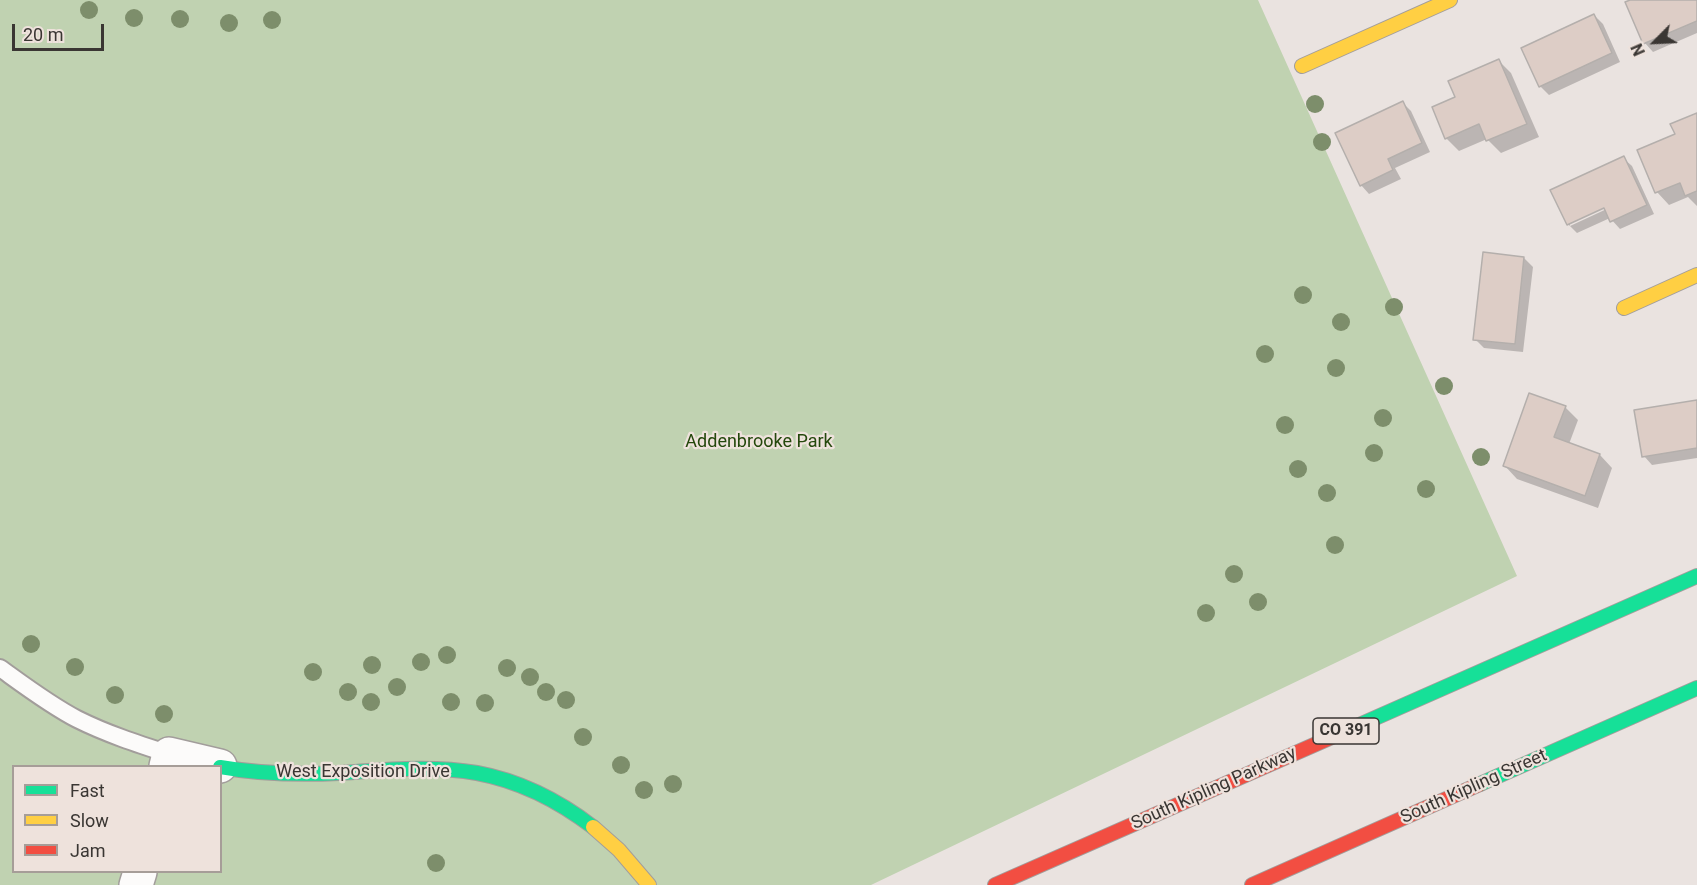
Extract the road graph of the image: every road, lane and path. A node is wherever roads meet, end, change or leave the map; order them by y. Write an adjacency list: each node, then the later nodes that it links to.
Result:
1 (1450, 0): 2 (main road)
2 (1302, 66)
3 (1697, 275): 4 (main road)
4 (1624, 308)
5 (1697, 576): 11 (main road, South Kipling Parkway / CO 391)
6 (0, 668): 8 (lane, West Exposition Drive)
7 (1697, 688): 13 (main road, South Kipling Street)
8 (167, 760): 9 (street, West Exposition Drive)
9 (205, 765)
10 (222, 767): 12 (main road, West Exposition Drive)
11 (997, 884)
12 (649, 885)
13 (1252, 885)

